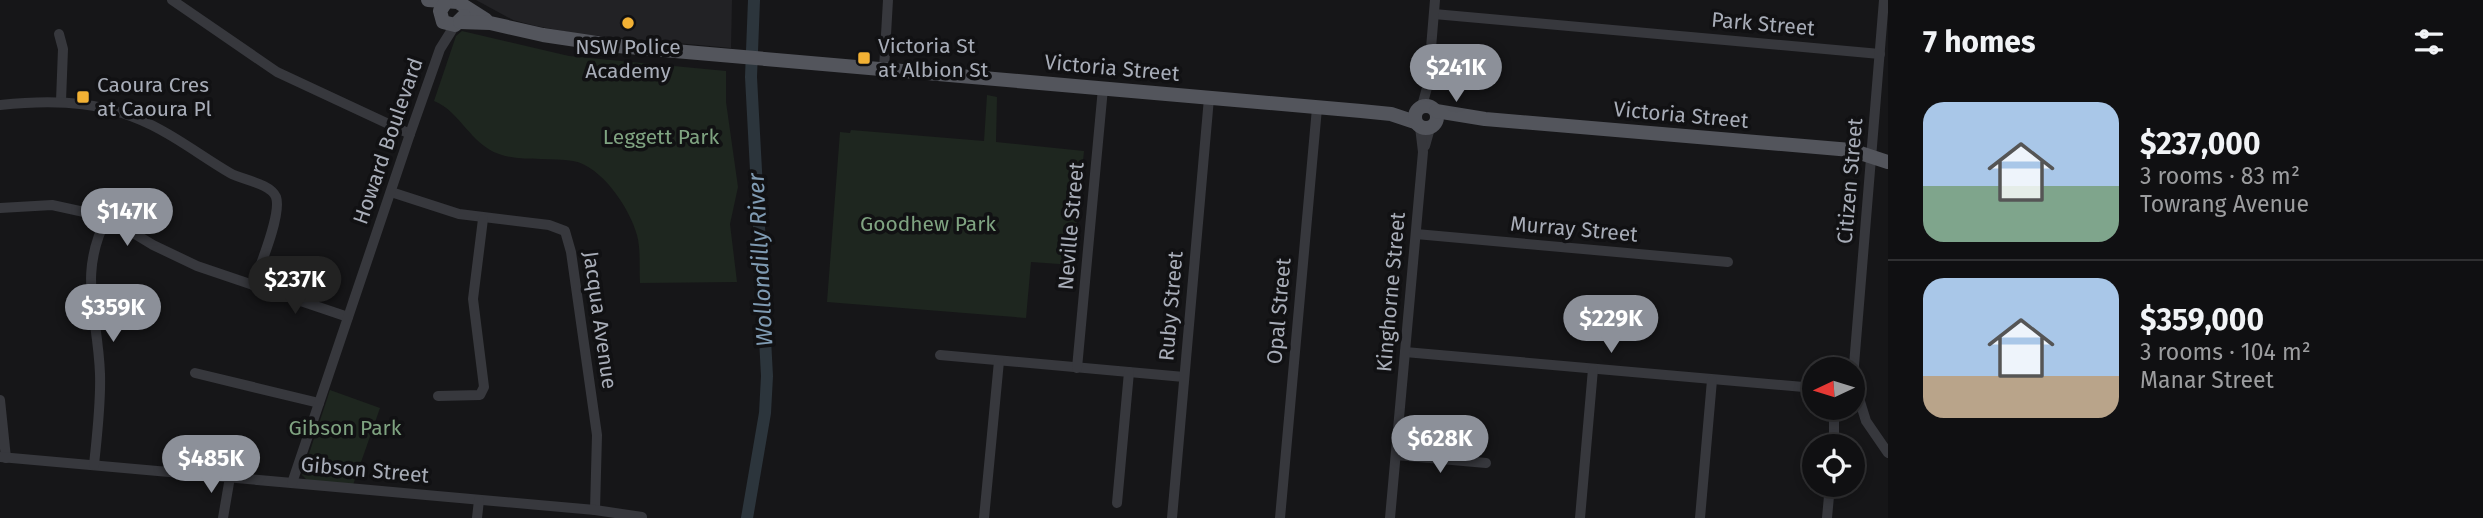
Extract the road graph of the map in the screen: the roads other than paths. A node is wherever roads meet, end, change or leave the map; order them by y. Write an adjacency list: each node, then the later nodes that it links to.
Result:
1 (172, 0): 20 (street)
2 (421, 0): 7 (main road)
3 (428, 0): 7 (main road)
4 (888, 0): 13 (street)
5 (1435, 0): 8 (street, Kinghorne Street)
6 (1884, 0): 12 (street, Citizen Street)
7 (442, 12): 9 (main road); 9 (main road); 11 (street, Howard Boulevard)
8 (1434, 14): 12 (street, Park Street); 19 (street, Kinghorne Street)
9 (459, 18): 11 (street, Howard Boulevard); 13 (main road, Victoria Street)
10 (59, 34): 16 (street)
11 (440, 49): 20 (street, Howard Boulevard)
12 (1880, 54): 21 (street, Citizen Street)
13 (884, 69): 14 (main road, Victoria Street)
14 (1103, 88): 15 (main road, Victoria Street); 35 (street, Neville Street)
15 (1209, 98): 18 (main road, Victoria Street); 39 (street, Ruby Street)
16 (61, 101): 17 (street); 29 (street)
17 (0, 105)
18 (1317, 108): 19 (main road, Victoria Street); 63 (street, Opal Street)
19 (1426, 117): 21 (main road, Victoria Street); 27 (street, Kinghorne Street)
20 (410, 134): 23 (street, Howard Boulevard)
21 (1872, 155): 22 (main road, Victoria Street); 33 (street, Citizen Street)
22 (1888, 162)
23 (391, 192): 26 (street, Jacqua Avenue); 30 (street, Howard Boulevard)
24 (0, 208): 25 (street)
25 (107, 217): 29 (street); 50 (street)
26 (483, 219): 42 (street); 56 (street, Jacqua Avenue)
27 (1416, 234): 28 (street, Murray Street); 31 (street, Kinghorne Street)
28 (1728, 261)
29 (253, 285): 30 (street)
30 (348, 317): 44 (street, Howard Boulevard)
31 (1405, 352): 36 (street); 47 (street, Kinghorne Street)
32 (940, 355): 34 (street)
33 (1854, 357)
34 (999, 360): 35 (street); 61 (street)
35 (1077, 368): 37 (street)
36 (1593, 369): 40 (street); 65 (street)
37 (1129, 372): 39 (street); 55 (street)
38 (195, 373): 44 (street)
39 (1184, 377): 62 (street, Ruby Street)
40 (1712, 380): 41 (street); 66 (street)
41 (1802, 387)
42 (438, 396)
43 (0, 400): 48 (street)
44 (319, 403): 52 (street, Howard Boulevard)
45 (1865, 420): 46 (street)
46 (1888, 453)
47 (1396, 455): 49 (street); 64 (street, Kinghorne Street)
48 (3, 457): 50 (street, Gibson Street)
49 (1486, 463)
50 (94, 465): 51 (street, Gibson Street)
51 (230, 477): 52 (street, Gibson Street); 59 (street)
52 (292, 483): 54 (street, Gibson Street)
53 (1829, 497): 67 (street)
54 (479, 500): 57 (street, Gibson Street); 60 (street)
55 (1117, 503)
56 (595, 510): 57 (street, Gibson Street); 58 (street, Gibson Street)
57 (568, 513)
58 (642, 517)
59 (223, 518)
60 (477, 518)
61 (984, 518)
62 (1172, 518)
63 (1280, 518)
64 (1390, 518)
65 (1580, 518)
66 (1700, 518)
67 (1827, 518)

